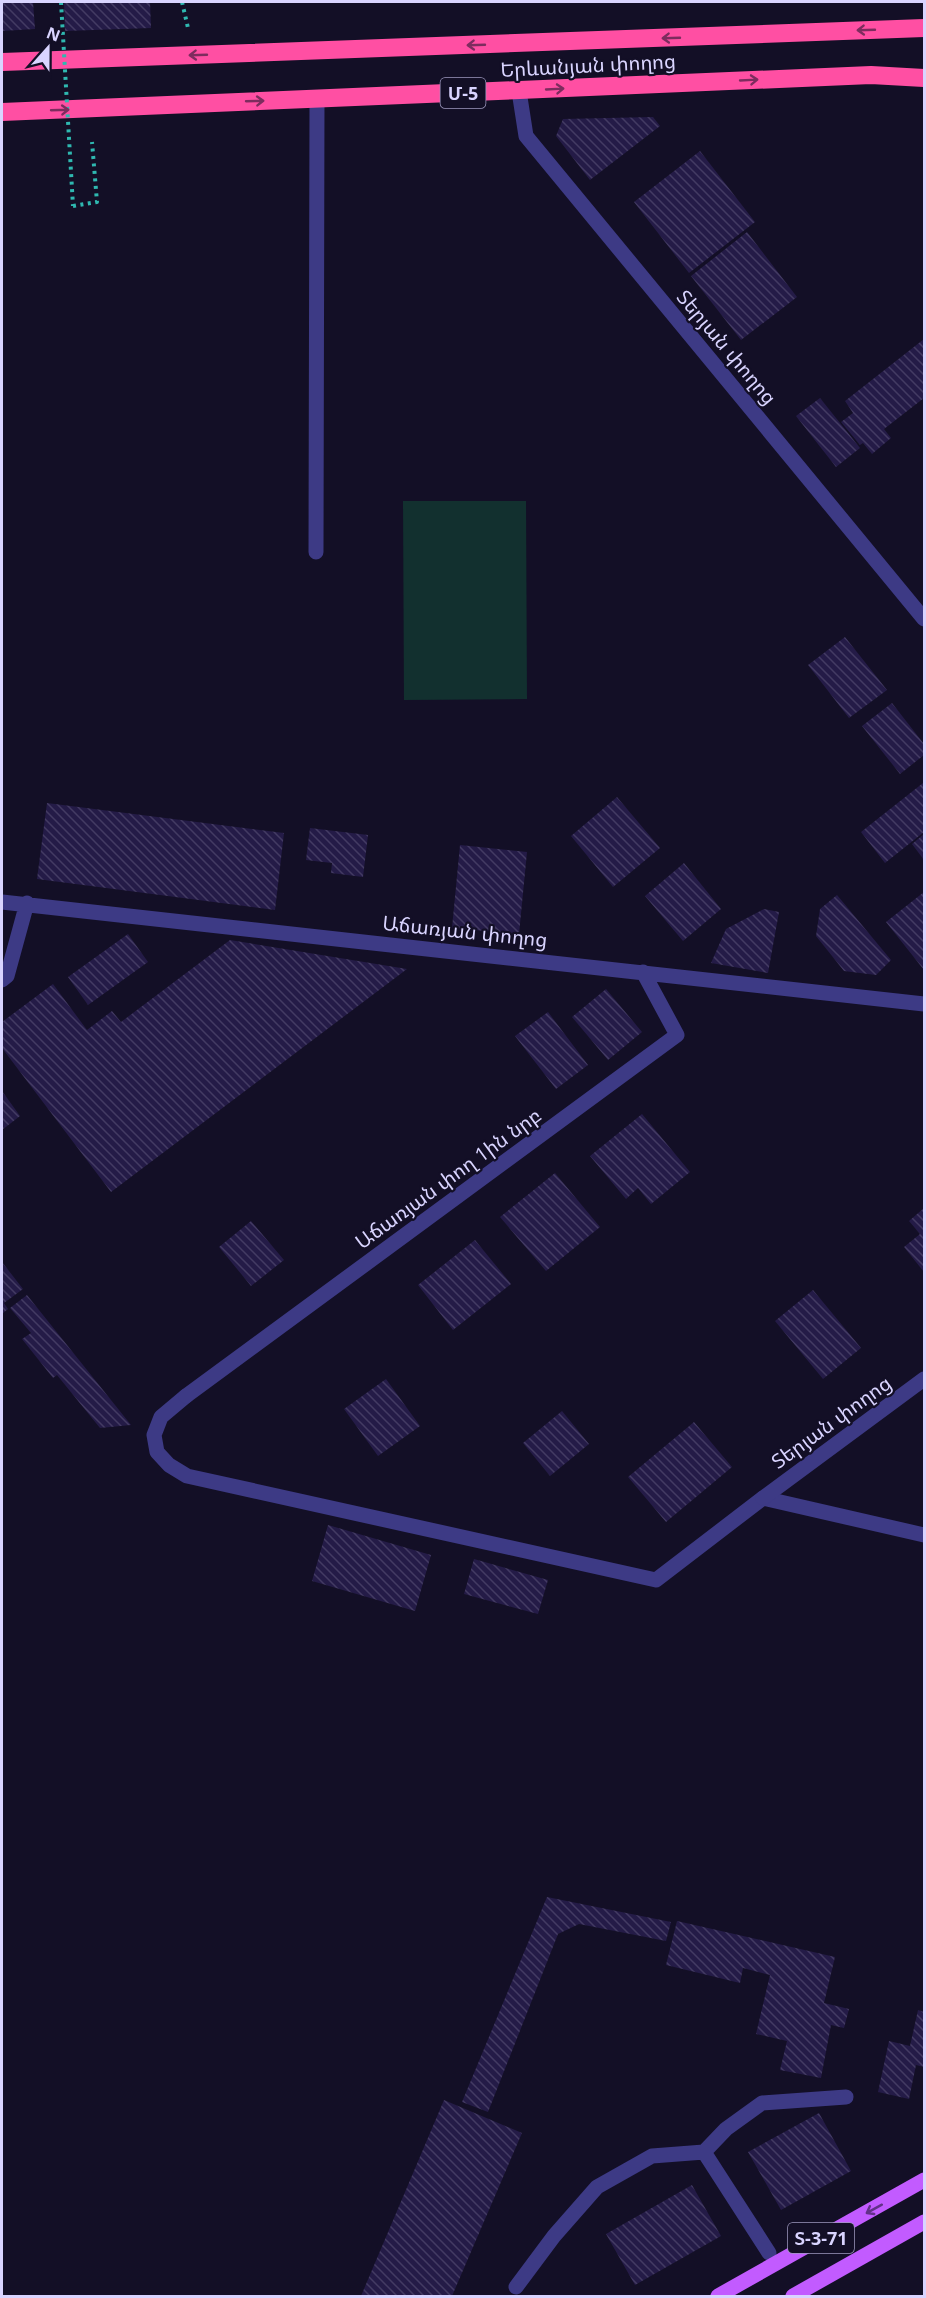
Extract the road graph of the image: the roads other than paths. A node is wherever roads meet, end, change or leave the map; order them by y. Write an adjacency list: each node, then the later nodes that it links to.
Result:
1 (924, 28): 2 (highway, Երևանյան փողոց, one-way to 2)
2 (2, 62)
3 (924, 78): 4 (highway, Երևանյան փողոց / Մ-5, one-way to 3)
4 (519, 91): 5 (highway, Երևանյան փողոց / Մ-5); 8 (street, Տերյան փողոց)
5 (316, 99): 6 (highway, Երևանյան փողոց / Մ-5, one-way to 5); 7 (street)
6 (2, 112)
7 (316, 552)
8 (924, 619)
9 (2, 902): 10 (street, Աճառյան փողոց)
10 (27, 903): 11 (street, Աճառյան փողոց); 12 (street)
11 (643, 972): 13 (street, Աճառյան փողոց); 15 (street, Աճառյան փող 1ին նրբ)
12 (2, 980)
13 (924, 1004)
14 (924, 1379): 16 (street, Տերյան փողոց)
15 (186, 1396): 16 (street, Տերյան փողոց)
16 (763, 1498): 17 (street)
17 (924, 1535)
18 (846, 2097): 19 (street)
19 (704, 2152): 22 (street); 23 (street)
20 (924, 2180): 24 (main road, Տ-3-71, one-way to 24)
21 (924, 2222): 25 (main road, Տ-3-71)
22 (769, 2253)
23 (516, 2287)
24 (718, 2296)
25 (793, 2296)

